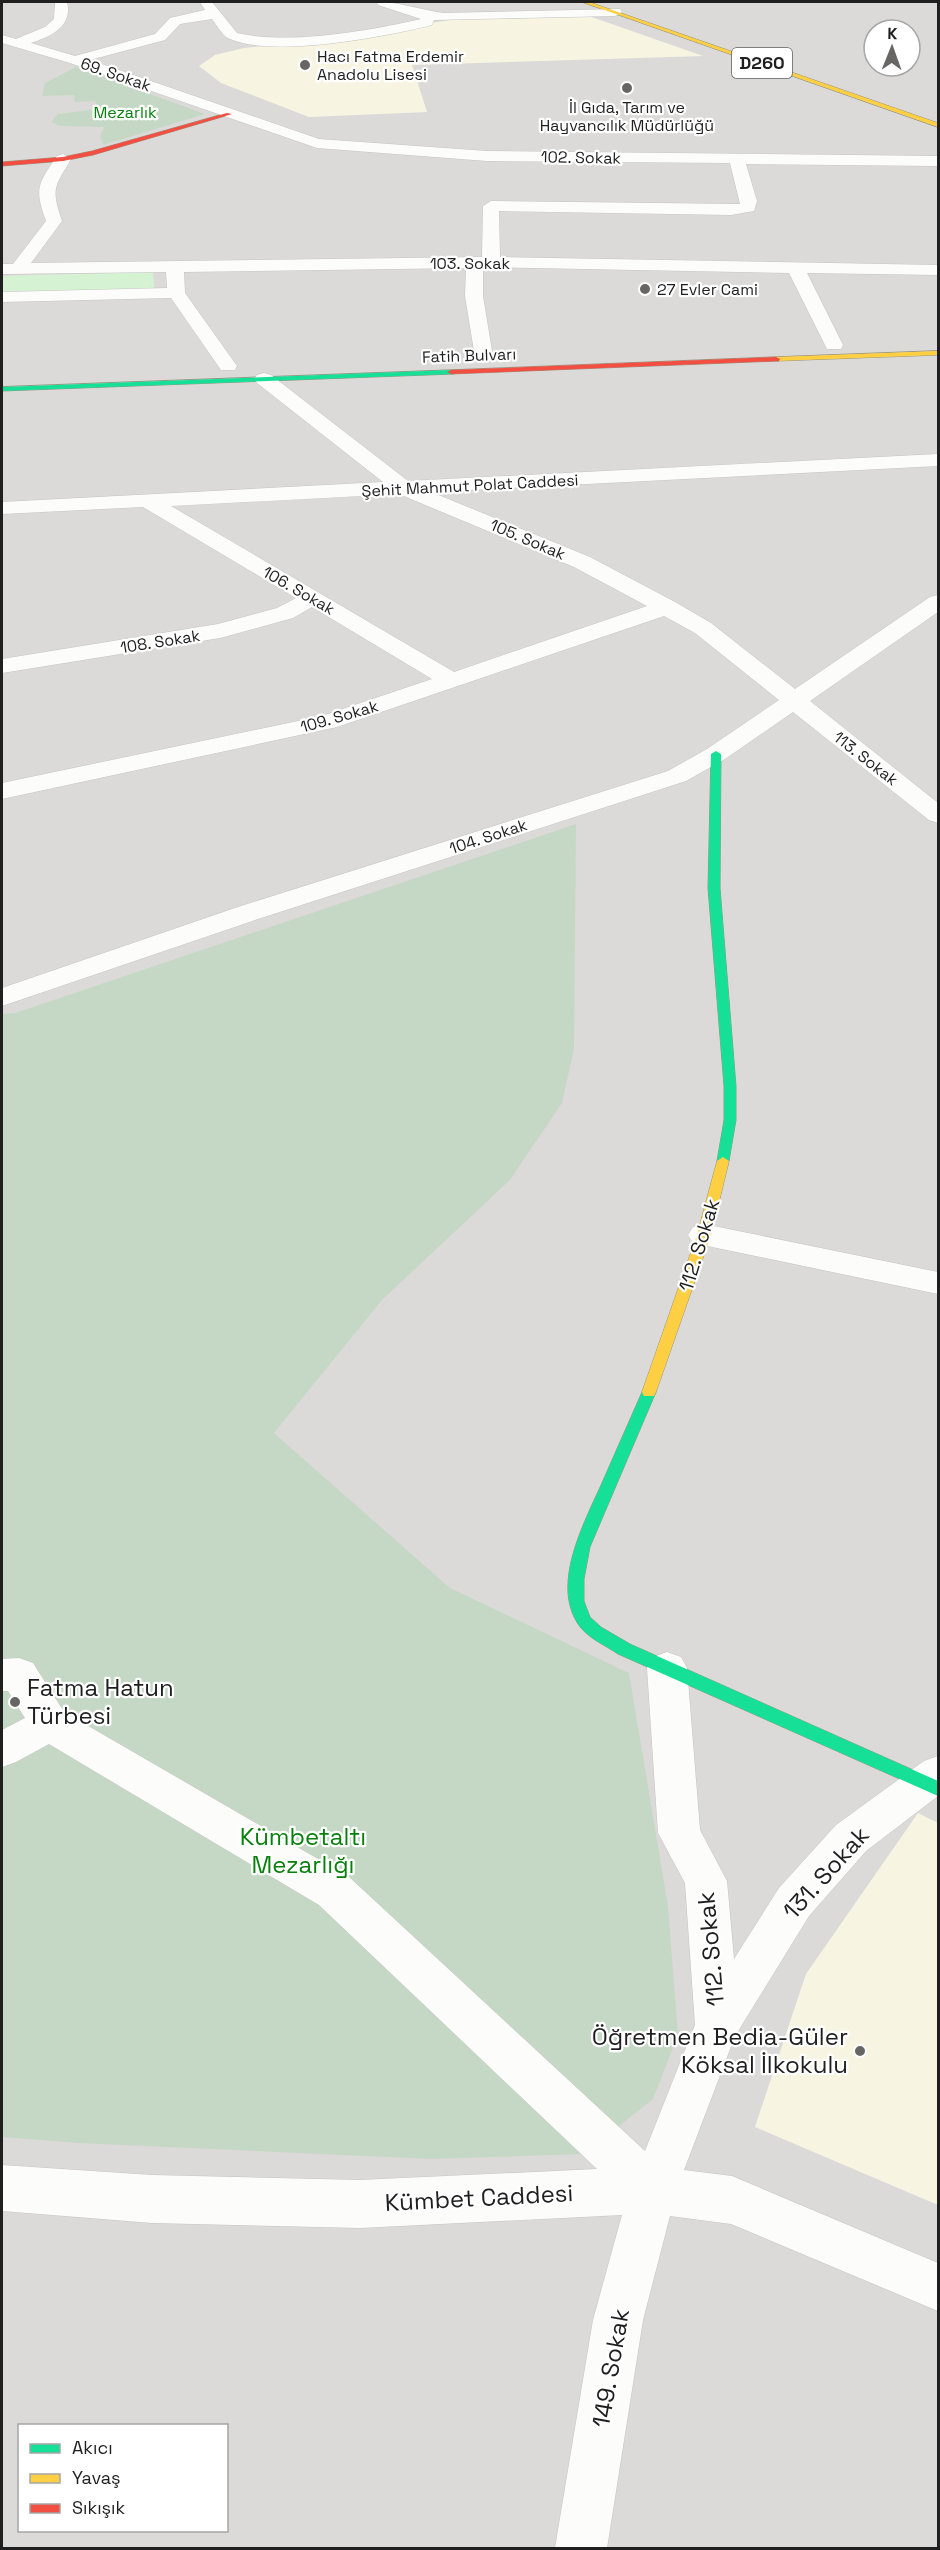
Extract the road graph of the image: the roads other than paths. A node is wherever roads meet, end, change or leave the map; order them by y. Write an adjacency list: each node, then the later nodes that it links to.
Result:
1 (61, 2): 9 (street)
2 (206, 2): 6 (street)
3 (382, 2): 7 (street)
4 (585, 2): 5 (main road, D260)
5 (615, 12): 7 (street); 12 (main road, D260)
6 (216, 15): 7 (street); 10 (street)
7 (429, 16)
8 (2, 39): 9 (street, 69. Sokak)
9 (17, 43): 10 (street, 69. Sokak)
10 (75, 60): 11 (street, 69. Sokak)
11 (229, 114): 13 (street, 102. Sokak); 14 (main road)
12 (939, 125)
13 (487, 156): 15 (street, 102. Sokak); 18 (street)
14 (63, 159): 17 (main road); 21 (street)
15 (737, 159): 16 (street, 102. Sokak); 18 (street)
16 (939, 160)
17 (2, 164)
18 (491, 206): 19 (street)
19 (483, 262): 20 (street, 103. Sokak); 22 (street, 103. Sokak); 29 (street)
20 (174, 267): 21 (street, 103. Sokak); 24 (street)
21 (10, 269)
22 (796, 269): 23 (street, 103. Sokak); 27 (street)
23 (939, 270)
24 (176, 293): 25 (street); 31 (street)
25 (2, 297)
26 (939, 341): 27 (main road, Fatih Bulvarı)
27 (834, 345): 29 (main road, Fatih Bulvarı)
28 (939, 353): 32 (main road, Fatih Bulvarı)
29 (484, 357): 30 (main road, Fatih Bulvarı)
30 (368, 361)
31 (228, 366)
32 (264, 379): 33 (main road, Fatih Bulvarı); 35 (street, 105. Sokak)
33 (2, 389)
34 (939, 460): 35 (street, Şehit Mahmut Polat Caddesi)
35 (405, 489): 36 (street, Şehit Mahmut Polat Caddesi); 40 (street, 105. Sokak)
36 (147, 501): 37 (street, Şehit Mahmut Polat Caddesi); 38 (street, 106. Sokak)
37 (2, 508)
38 (313, 598): 41 (street, 108. Sokak); 42 (street, 106. Sokak)
39 (939, 602): 43 (street, 104. Sokak)
40 (667, 607): 42 (street, 109. Sokak); 43 (street, 105. Sokak)
41 (2, 666)
42 (451, 680): 45 (street, 109. Sokak)
43 (794, 700): 44 (street, 104. Sokak); 46 (street, 113. Sokak)
44 (716, 753): 47 (street, 104. Sokak); 48 (main road, 112. Sokak)
45 (2, 791)
46 (939, 815)
47 (2, 997)
48 (704, 1235): 49 (street); 50 (main road, 112. Sokak)
49 (939, 1283)
50 (667, 1668): 54 (main road, 112. Sokak); 55 (street, 112. Sokak)
51 (2, 1675): 52 (street)
52 (50, 1724): 53 (street); 57 (street)
53 (2, 1750)
54 (934, 1782): 55 (street, 131. Sokak)
55 (717, 2025): 57 (street, 112. Sokak)
56 (2, 2188): 57 (street, Kümbet Caddesi)
57 (652, 2190): 58 (street, Kümbet Caddesi); 59 (street, 149. Sokak)
58 (939, 2286)
59 (581, 2548)

